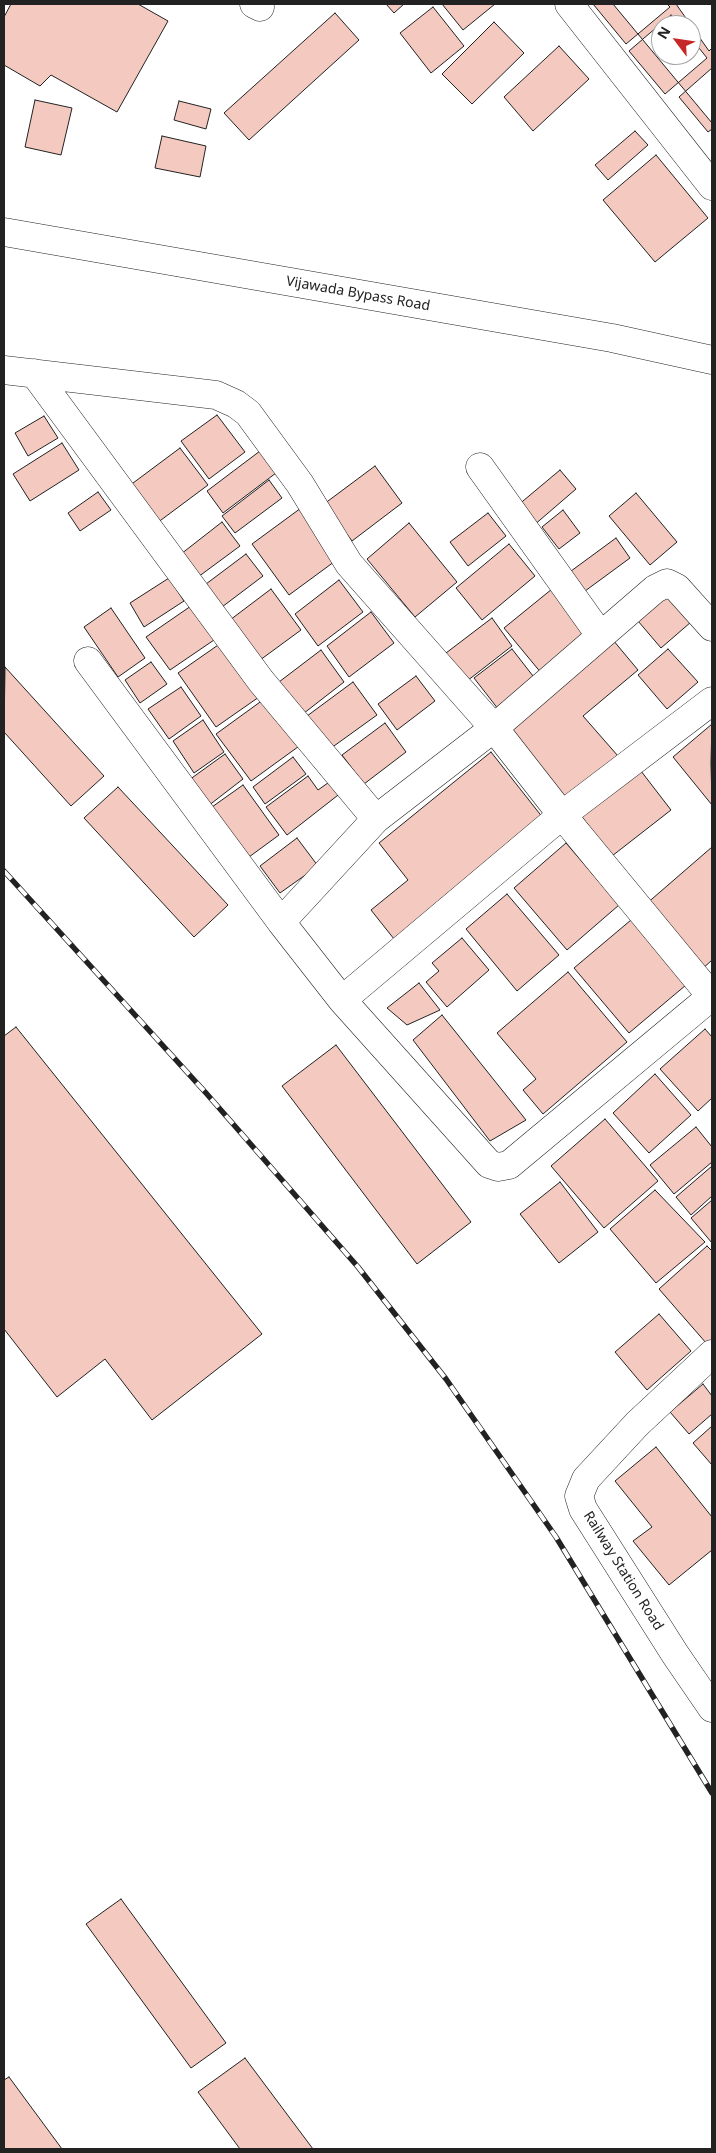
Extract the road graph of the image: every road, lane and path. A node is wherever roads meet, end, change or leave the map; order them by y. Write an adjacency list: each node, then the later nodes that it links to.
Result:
1 (570, 4): 2 (street)
2 (712, 186)
3 (4, 232): 4 (street, Vijawada Bypass Road)
4 (712, 360)
5 (4, 370): 6 (street)
6 (34, 373): 12 (street); 14 (street)
7 (480, 467): 9 (street)
8 (712, 626): 9 (street)
9 (600, 635): 12 (street)
10 (88, 661): 15 (street)
11 (712, 701): 13 (street)
12 (494, 728): 13 (street); 14 (street)
13 (562, 815): 16 (street); 17 (street)
14 (376, 819): 15 (street)
15 (281, 922): 17 (street)
16 (712, 997): 17 (street)
17 (342, 1000)
18 (712, 1354): 19 (street, Railway Station Road)
19 (712, 1708)

